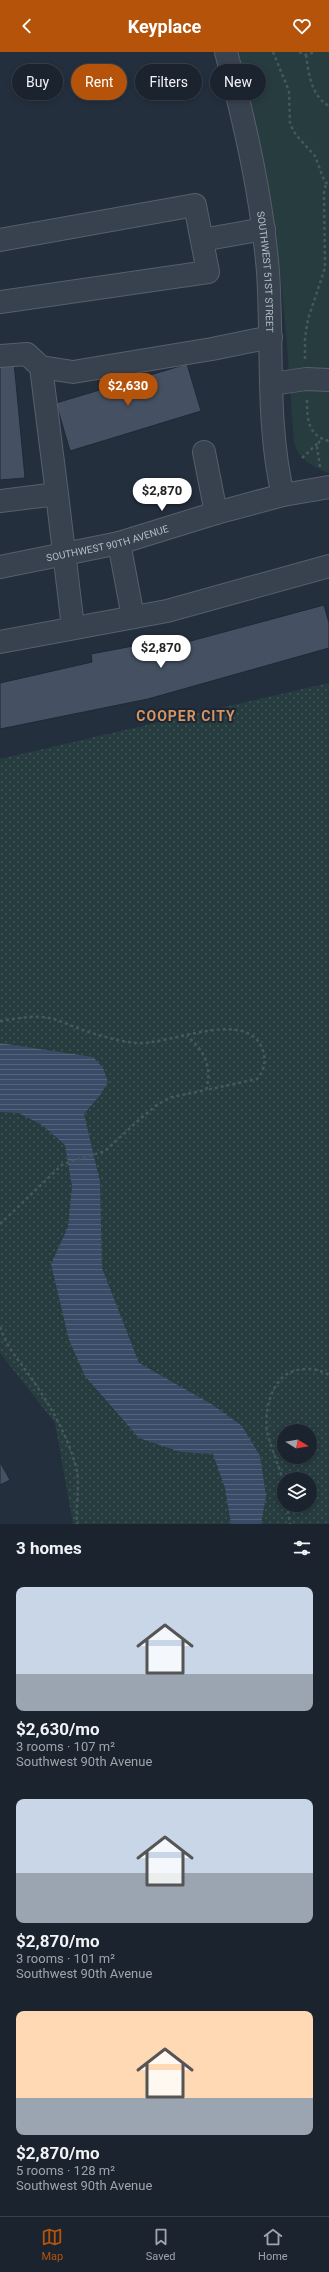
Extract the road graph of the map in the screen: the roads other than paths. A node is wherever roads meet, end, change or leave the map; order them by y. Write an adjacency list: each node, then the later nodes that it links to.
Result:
1 (226, 52): 2 (street, SOUTHWEST 51ST STREET)
2 (264, 229): 4 (street); 6 (street, SOUTHWEST 51ST STREET)
3 (0, 240): 4 (street)
4 (202, 240): 5 (street)
5 (0, 302)
6 (271, 337): 8 (street); 10 (street, SOUTHWEST 51ST STREET)
7 (0, 356): 8 (street)
8 (41, 367): 13 (street)
9 (329, 380): 10 (street)
10 (272, 384): 14 (street, SOUTHWEST 51ST STREET)
11 (204, 452): 16 (street)
12 (325, 478): 14 (street, SOUTHWEST 90TH AVENUE)
13 (57, 494): 15 (street); 18 (street)
14 (283, 495): 16 (street, SOUTHWEST 90TH AVENUE)
15 (0, 501)
16 (216, 513): 17 (street, SOUTHWEST 90TH AVENUE)
17 (119, 543): 18 (street, SOUTHWEST 90TH AVENUE); 21 (street)
18 (64, 554): 20 (street, SOUTHWEST 90TH AVENUE); 22 (street)
19 (329, 566): 21 (street)
20 (0, 567)
21 (133, 617): 22 (street)
22 (73, 627): 23 (street)
23 (0, 642)

